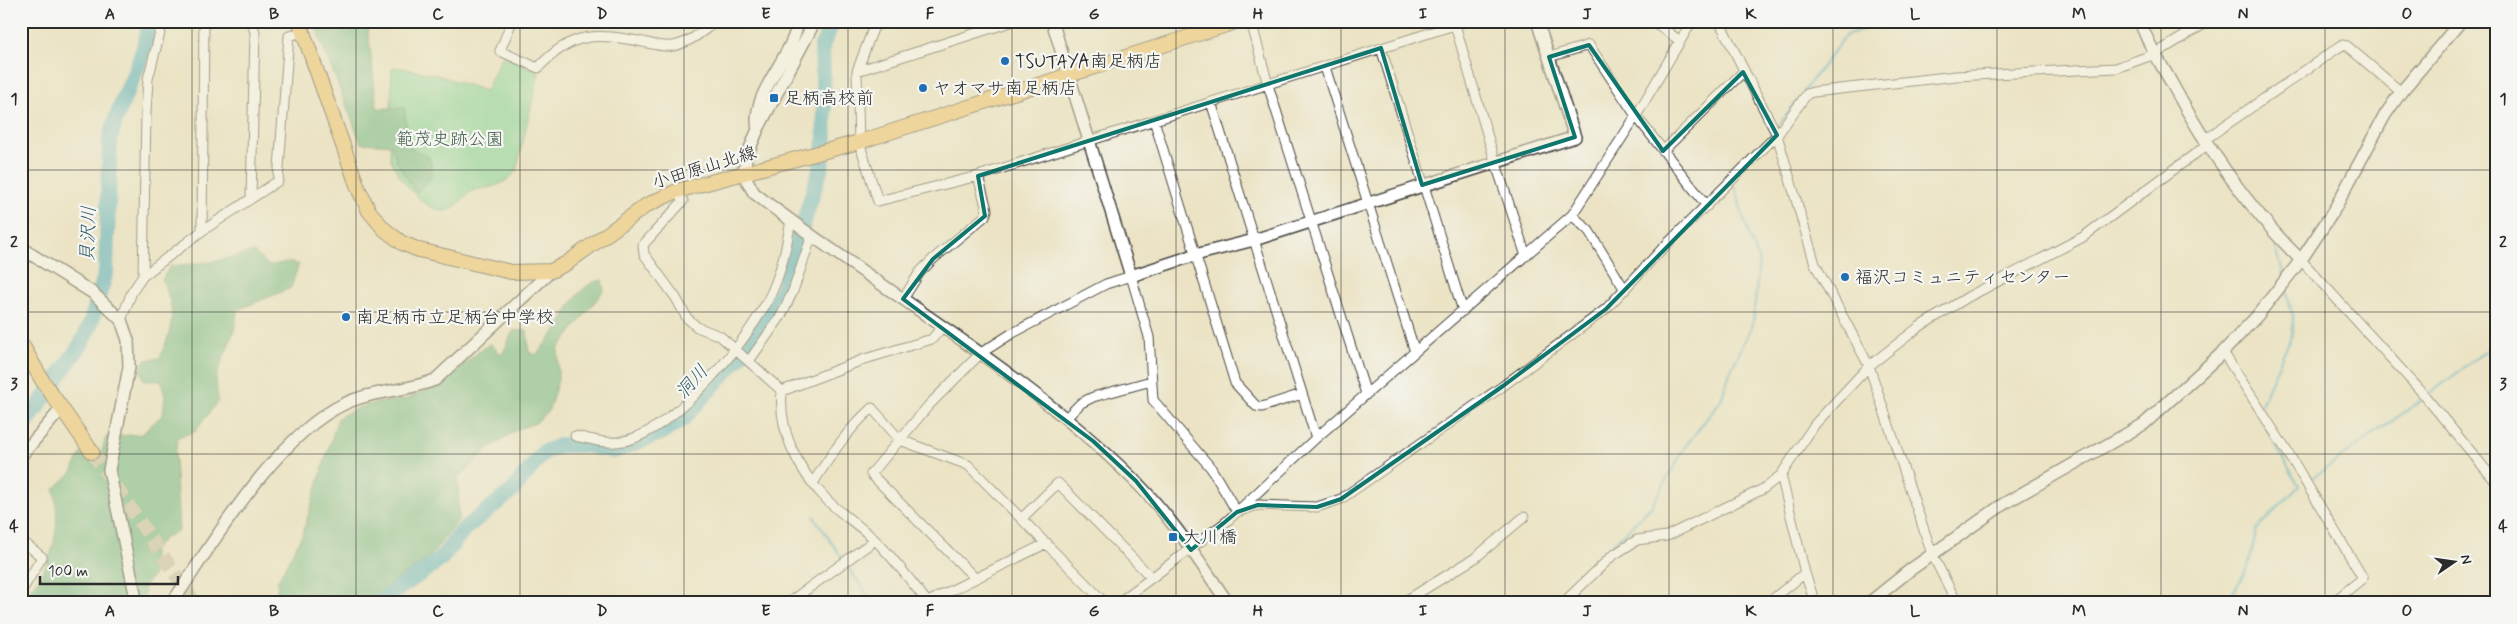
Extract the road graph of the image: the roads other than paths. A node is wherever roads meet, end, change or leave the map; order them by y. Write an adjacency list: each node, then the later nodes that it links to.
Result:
1 (163, 21): 62 (street)
2 (204, 21): 54 (street)
3 (252, 21): 48 (street)
4 (512, 21): 5 (street)
5 (716, 21)
6 (798, 21): 37 (street)
7 (815, 21): 37 (street)
8 (876, 21): 29 (street)
9 (1014, 21): 21 (street)
10 (1052, 21): 31 (street)
11 (1239, 21): 31 (main road, 小田原山北線)
12 (1251, 21): 32 (street)
13 (1467, 21): 22 (street)
14 (1537, 21): 27 (street)
15 (1653, 21): 24 (street)
16 (1692, 21): 24 (street)
17 (1719, 21): 30 (street)
18 (2140, 21): 26 (street)
19 (2209, 21): 26 (street)
20 (2461, 21): 33 (street)
21 (996, 24): 29 (street)
22 (1455, 25): 25 (street); 43 (street)
23 (301, 27): 48 (street); 61 (main road, 小田原山北線)
24 (1680, 41): 35 (street)
25 (1382, 48): 28 (street); 46 (street)
26 (2155, 54): 38 (street); 41 (street)
27 (1549, 58): 35 (street); 43 (street)
28 (1325, 67): 32 (street); 49 (street)
29 (857, 71): 40 (street)
30 (1743, 72): 38 (street); 42 (street)
31 (1070, 76): 39 (street); 40 (main road, 小田原山北線)
32 (1268, 85): 34 (street); 53 (street)
33 (2401, 92): 41 (street); 60 (street)
34 (1211, 102): 36 (street); 56 (street)
35 (1636, 116): 42 (street); 51 (street)
36 (1154, 120): 39 (street); 58 (street)
37 (758, 129): 44 (street)
38 (1777, 135): 50 (street); 75 (street)
39 (1090, 140): 45 (street); 63 (street)
40 (858, 142): 44 (main road, 小田原山北線); 45 (street)
41 (2206, 142): 60 (street); 75 (street)
42 (1664, 151): 50 (street)
43 (1495, 161): 46 (street); 59 (street)
44 (744, 175): 47 (main road, 小田原山北線); 52 (street)
45 (978, 176): 65 (street)
46 (1422, 185): 49 (street); 66 (street)
47 (677, 191): 61 (main road, 小田原山北線); 70 (street)
48 (251, 198): 54 (street)
49 (1366, 202): 53 (street); 71 (street)
50 (1707, 206): 64 (street)
51 (1572, 215): 59 (street); 64 (street)
52 (792, 221): 55 (street); 70 (street)
53 (1310, 222): 56 (street); 79 (street)
54 (202, 231): 62 (street)
55 (812, 235): 65 (street); 74 (street)
56 (1254, 240): 58 (street); 78 (street)
57 (21, 248): 67 (street)
58 (1195, 255): 63 (street); 78 (street)
59 (1526, 256): 66 (street)
60 (2300, 260): 72 (street); 88 (street)
61 (551, 271): 104 (street)
62 (143, 276): 67 (street)
63 (1132, 276): 73 (street); 76 (street)
64 (1624, 290): 90 (street)
65 (903, 299): 68 (street)
66 (1463, 311): 71 (street)
67 (121, 320): 103 (street)
68 (942, 328): 73 (street); 77 (street)
69 (22, 346): 80 (main road)
70 (734, 348): 74 (street); 82 (street)
71 (1414, 352): 79 (street)
72 (2223, 352): 97 (street); 115 (street)
73 (980, 353): 81 (street); 84 (street)
74 (749, 361): 77 (street)
75 (1869, 366): 87 (street); 97 (street)
76 (1151, 381): 81 (street); 90 (street)
77 (782, 391): 89 (street)
78 (1302, 394): 83 (street)
79 (1366, 394): 83 (street)
80 (62, 408): 85 (main road); 86 (street)
81 (1066, 418): 96 (street)
82 (575, 436)
83 (1316, 438): 90 (street)
84 (900, 440): 89 (street); 92 (street); 100 (street)
85 (92, 452)
86 (21, 456)
87 (1781, 475): 98 (street); 110 (street)
88 (2496, 482)
89 (813, 483): 94 (street)
90 (1237, 512): 96 (street)
91 (1524, 517): 109 (street)
92 (1022, 518): 95 (street); 99 (street)
93 (21, 540): 101 (street)
94 (875, 540): 102 (street); 105 (street)
95 (1047, 543): 100 (street); 106 (street)
96 (1191, 550): 99 (street); 108 (street)
97 (1932, 554): 113 (street); 114 (street)
98 (1804, 573): 111 (street); 112 (street)
99 (1151, 577): 107 (street)
100 (975, 578): 102 (street)
101 (21, 592)
102 (928, 602)
103 (137, 603)
104 (172, 603)
105 (788, 603)
106 (1105, 603)
107 (1118, 603)
108 (1228, 603)
109 (1402, 603)
110 (1563, 603)
111 (1768, 603)
112 (1815, 603)
113 (1869, 603)
114 (1957, 603)
115 (2332, 603)

